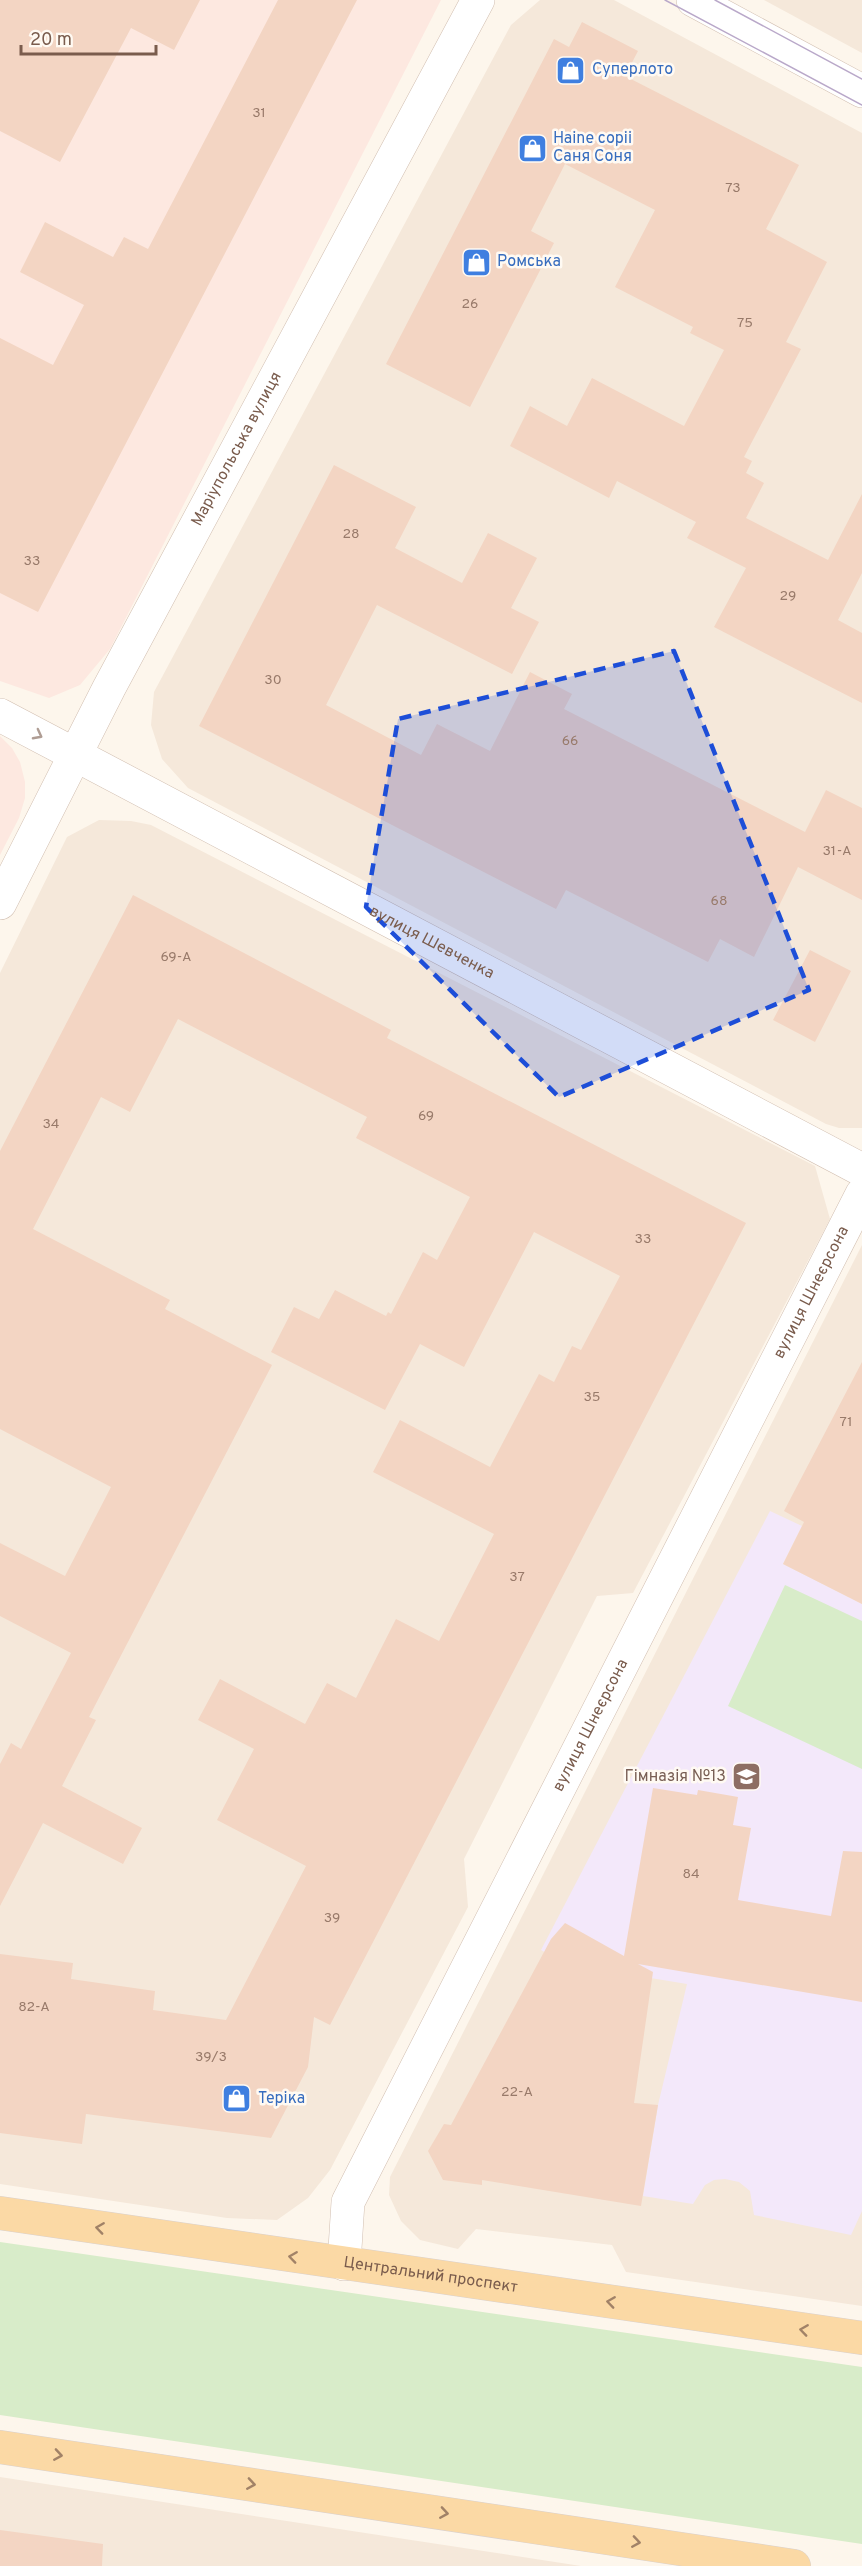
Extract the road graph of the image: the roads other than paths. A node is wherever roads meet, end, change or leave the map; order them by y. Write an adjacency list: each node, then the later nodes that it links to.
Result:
1 (478, 0): 5 (street, Маріупольська вулиця)
2 (693, 0): 3 (street)
3 (862, 91)
4 (0, 715): 5 (street, вулиця Шевченка, one-way to 5)
5 (76, 755): 6 (street, Маріупольська вулиця); 7 (street, вулиця Шевченка)
6 (0, 903)
7 (862, 1170)
8 (862, 1194): 10 (street, вулиця Шнеєрсона)
9 (0, 2213): 10 (main road, Центральний проспект, one-way to 9)
10 (344, 2264): 11 (main road, Центральний проспект, one-way to 10)
11 (862, 2338)
12 (0, 2446): 13 (main road, one-way to 13)
13 (794, 2566)

